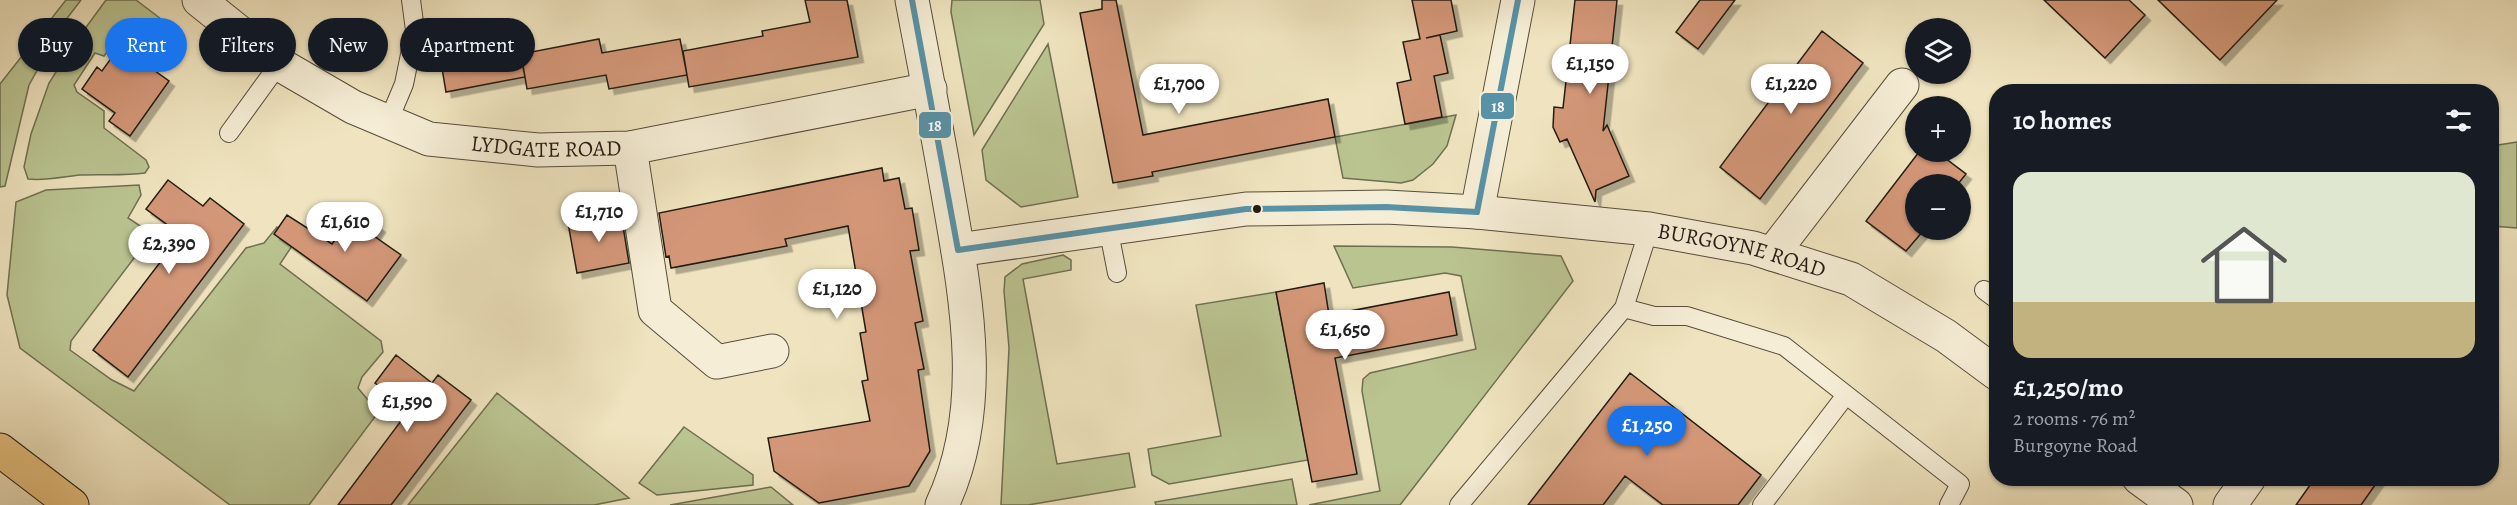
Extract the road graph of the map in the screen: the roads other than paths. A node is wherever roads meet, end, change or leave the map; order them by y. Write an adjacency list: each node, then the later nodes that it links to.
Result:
1 (199, 0): 5 (street, LYDGATE ROAD)
2 (411, 0): 10 (lane)
3 (912, 0): 9 (street)
4 (1518, 0): 13 (street)
5 (222, 18)
6 (273, 72): 11 (lane)
7 (293, 72): 10 (street, LYDGATE ROAD)
8 (1902, 85): 17 (street)
9 (930, 89): 12 (street, LYDGATE ROAD); 16 (street)
10 (388, 122): 12 (street, LYDGATE ROAD)
11 (229, 133)
12 (630, 148): 20 (street)
13 (1477, 212): 14 (street, BURGOYNE ROAD); 15 (street, BURGOYNE ROAD)
14 (1108, 228): 16 (street, BURGOYNE ROAD); 18 (lane)
15 (1649, 229): 17 (street, BURGOYNE ROAD); 19 (lane)
16 (958, 250): 27 (street)
17 (1772, 254): 21 (street, BURGOYNE ROAD)
18 (1117, 273)
19 (1624, 308): 22 (lane); 28 (lane)
20 (772, 351)
21 (1989, 368)
22 (1846, 395): 29 (lane); 30 (lane)
23 (0, 450): 26 (main road)
24 (2150, 486): 31 (street)
25 (2243, 486): 32 (street)
26 (72, 505)
27 (942, 505)
28 (1459, 505)
29 (1762, 505)
30 (1949, 505)
31 (2176, 505)
32 (2230, 505)

